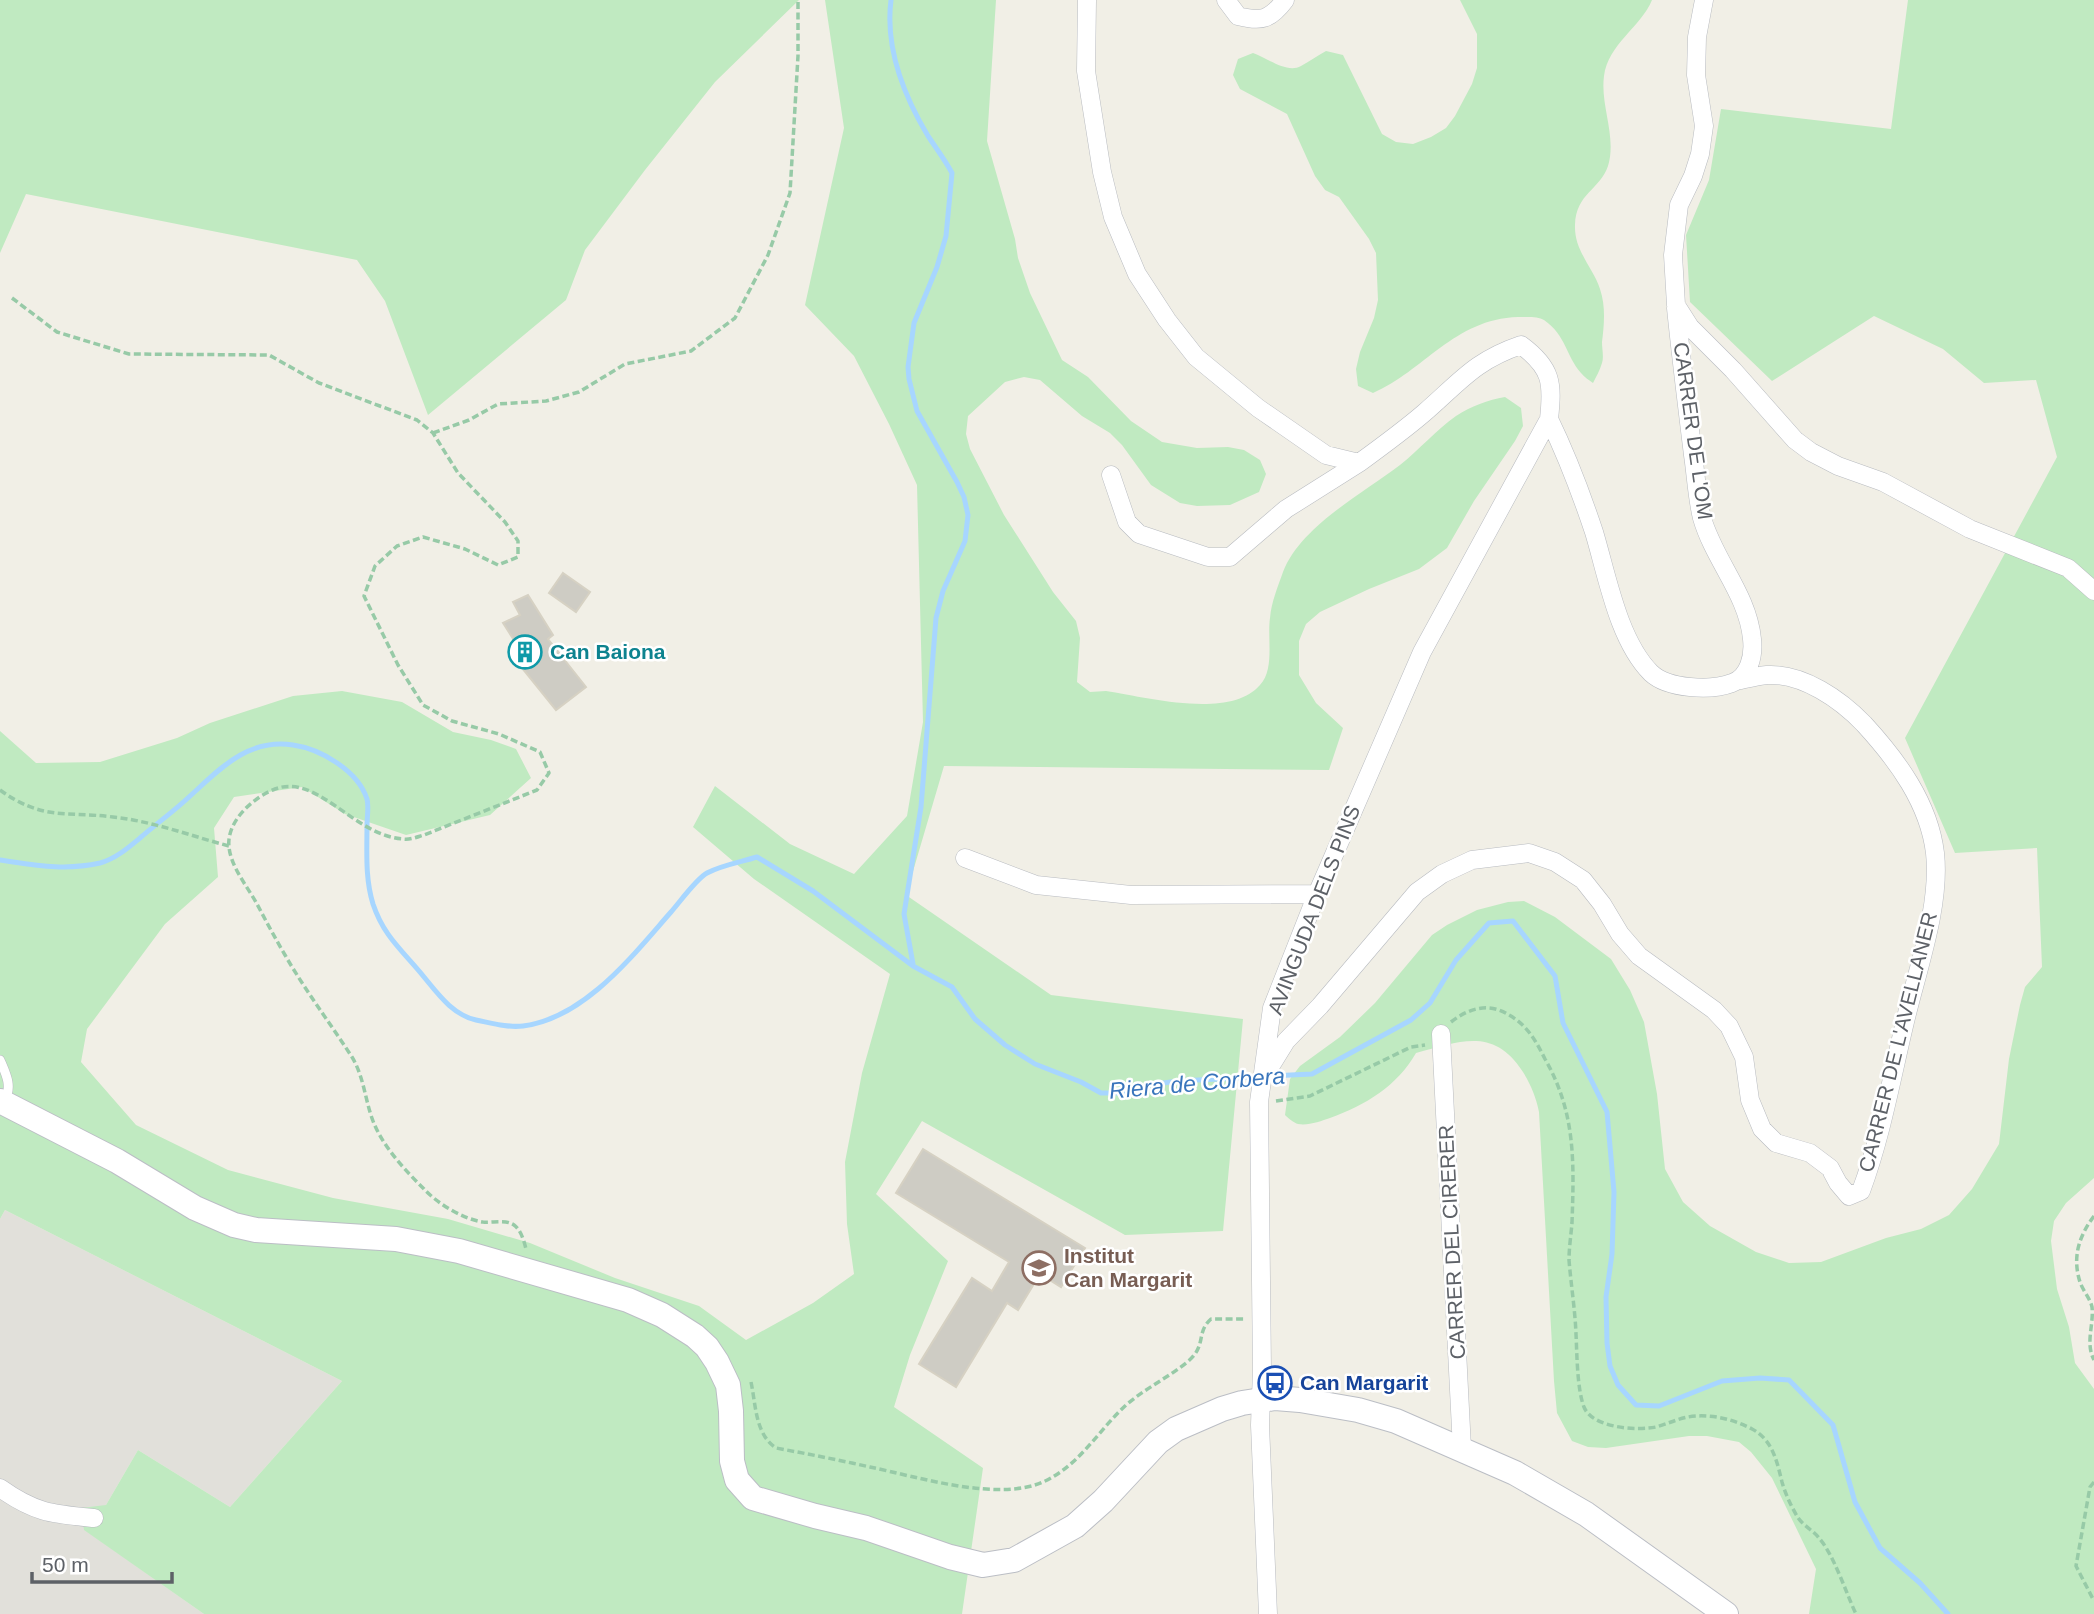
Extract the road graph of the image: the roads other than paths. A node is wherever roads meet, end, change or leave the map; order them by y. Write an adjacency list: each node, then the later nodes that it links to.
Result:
1 (1087, 0): 7 (street)
2 (1226, 0): 3 (street)
3 (1284, 0)
4 (1704, 0): 5 (street, CARRER DE L'OM)
5 (1676, 305): 9 (street); 10 (street, CARRER DE L'OM)
6 (1549, 419): 7 (street); 10 (street); 12 (street, AVINGUDA DELS PINS)
7 (1359, 463): 8 (street)
8 (1111, 475)
9 (2094, 591)
10 (1741, 680): 15 (street, CARRER DE L'AVELLANER)
11 (965, 858): 12 (street)
12 (1317, 894): 15 (street, AVINGUDA DELS PINS)
13 (1441, 1034): 18 (street, CARRER DEL CIRERER)
14 (0, 1060): 16 (lane)
15 (1261, 1081): 17 (street, AVINGUDA DELS PINS)
16 (1, 1102): 17 (street)
17 (1261, 1400): 18 (street); 21 (street, AVINGUDA DELS PINS)
18 (1462, 1449): 22 (street)
19 (0, 1489): 20 (street)
20 (94, 1518)
21 (1268, 1614)
22 (1726, 1614)

